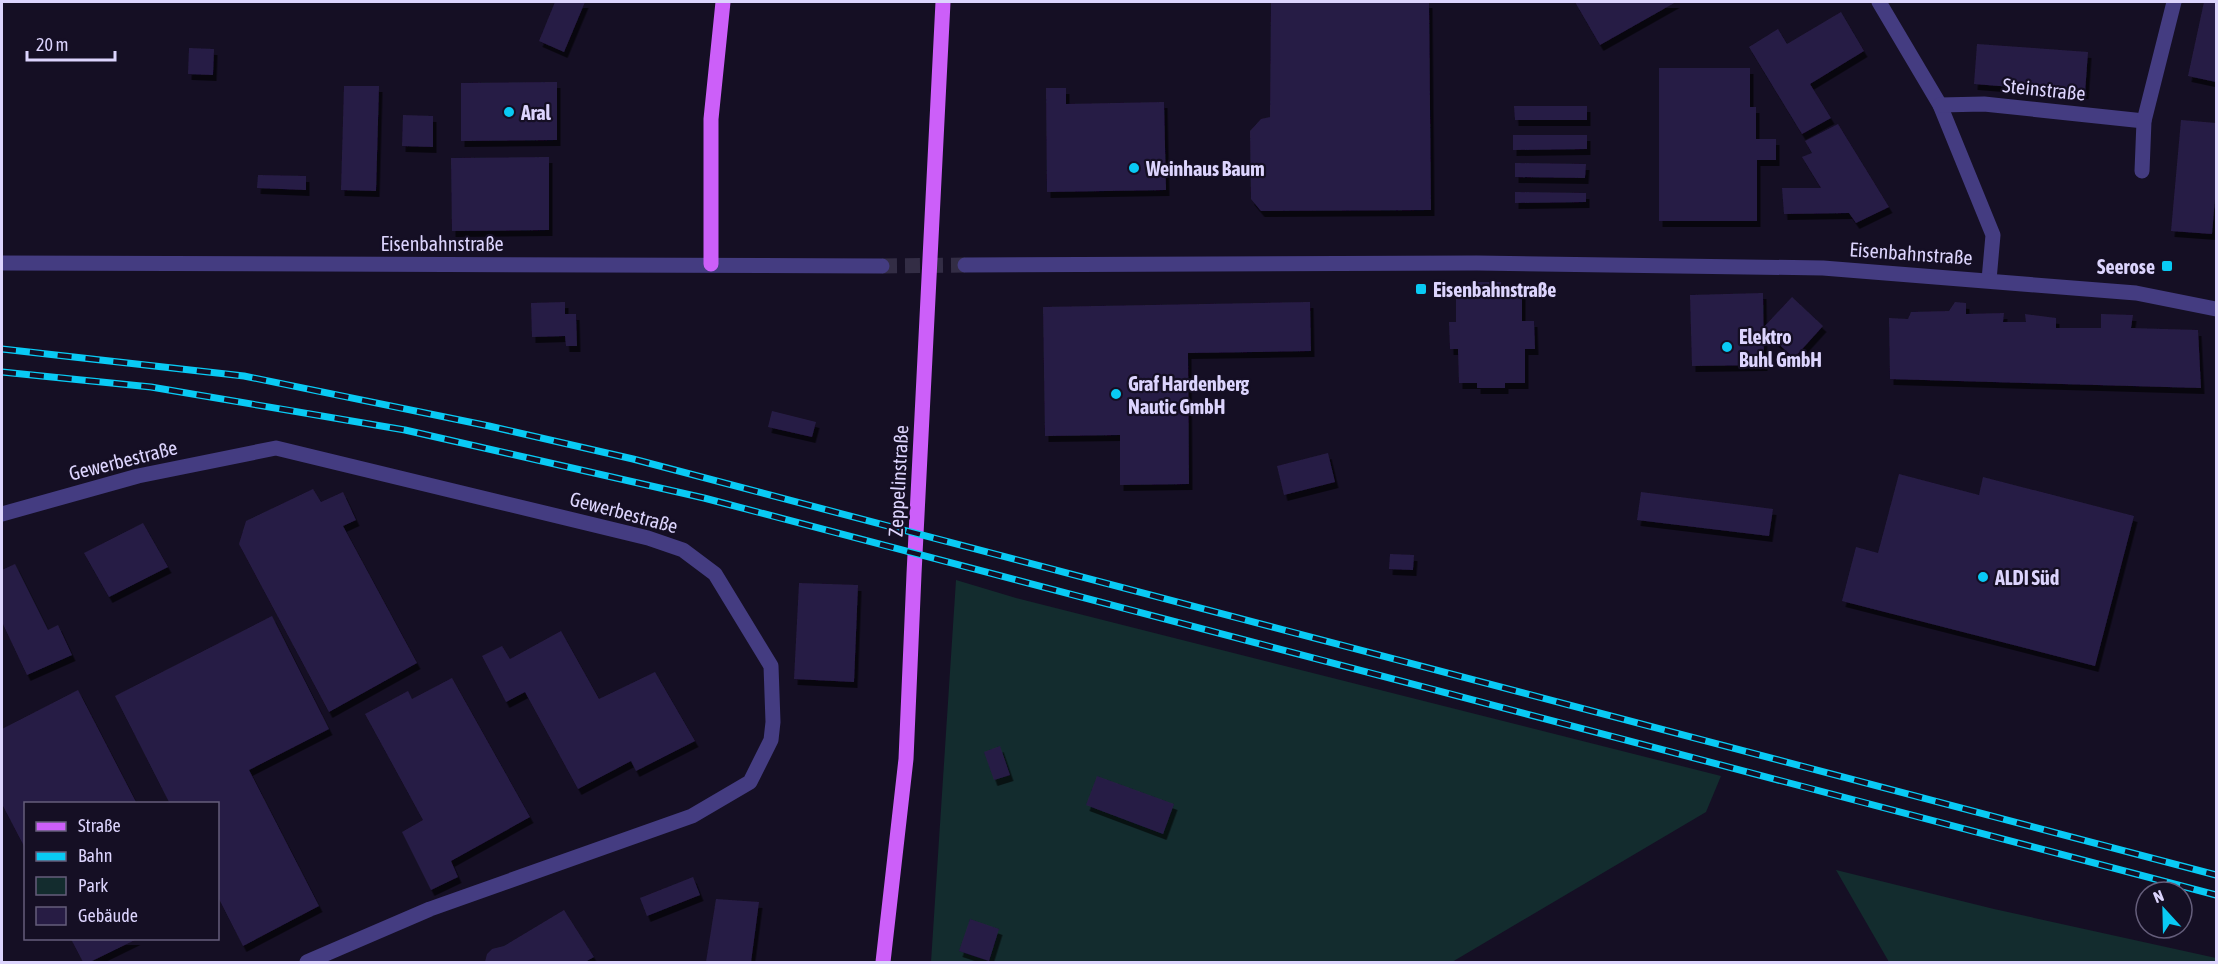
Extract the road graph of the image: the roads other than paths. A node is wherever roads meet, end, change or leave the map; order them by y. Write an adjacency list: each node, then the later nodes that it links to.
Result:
1 (723, 2): 9 (main road)
2 (943, 2): 16 (main road, Zeppelinstraße)
3 (1879, 2): 5 (street)
4 (2174, 2): 6 (street)
5 (1940, 105): 6 (street, Steinstraße); 12 (street)
6 (2144, 121): 7 (street)
7 (2142, 171)
8 (2, 263): 9 (street, Eisenbahnstraße)
9 (711, 264): 11 (street, Eisenbahnstraße)
10 (965, 265): 12 (street, Eisenbahnstraße)
11 (882, 266)
12 (1989, 280): 13 (street, Eisenbahnstraße)
13 (2217, 309)
14 (2, 514): 15 (street, Gewerbestraße)
15 (307, 963)
16 (883, 963)

